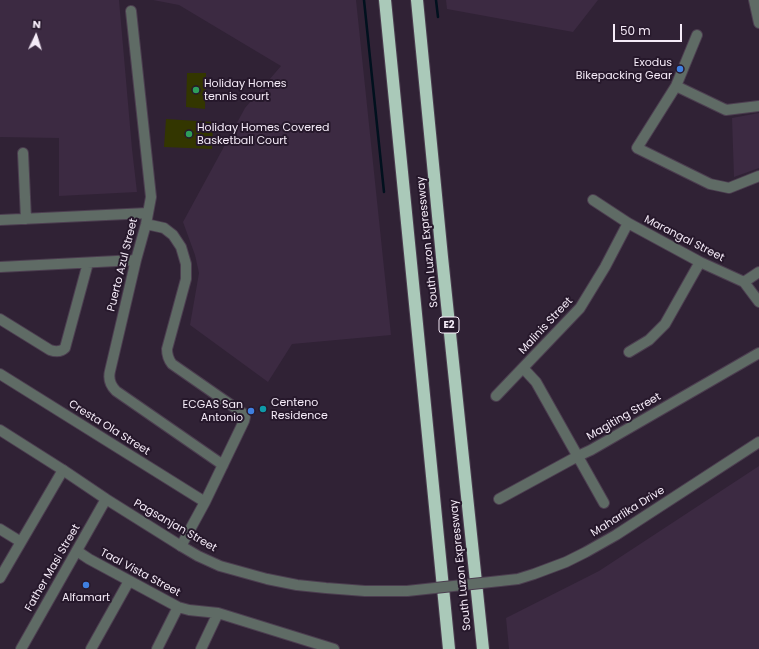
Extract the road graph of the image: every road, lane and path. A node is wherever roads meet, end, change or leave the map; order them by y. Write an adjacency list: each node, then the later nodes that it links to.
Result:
1 (385, 0): 53 (highway, South Luzon Expressway)
2 (417, 0): 54 (highway, South Luzon Expressway / E2)
3 (754, 0): 5 (street)
4 (132, 11): 12 (street, Puerto Azul Street)
5 (759, 23)
6 (697, 35): 7 (street)
7 (676, 86): 8 (street); 10 (street)
8 (759, 106)
9 (24, 153): 13 (street)
10 (759, 176)
11 (593, 200): 15 (street, Marangal Street)
12 (148, 213): 13 (street); 16 (street, Puerto Azul Street)
13 (26, 219): 14 (street)
14 (0, 220)
15 (628, 223): 18 (street, Marangal Street); 27 (street, Malinis Street)
16 (146, 224): 17 (street, Puerto Azul Street); 33 (street)
17 (136, 260): 19 (street); 33 (street, Puerto Azul Street)
18 (700, 262): 22 (street, Marangal Street); 25 (street)
19 (88, 263): 20 (street); 24 (street)
20 (0, 267)
21 (759, 272): 22 (street)
22 (744, 282): 23 (street, Marangal Street)
23 (759, 302)
24 (0, 319)
25 (629, 352)
26 (759, 353): 32 (street, Magiting Street)
27 (524, 368): 29 (street, Malinis Street); 32 (street)
28 (0, 374): 37 (street, Cresta Ola Street)
29 (496, 396)
30 (0, 430): 34 (street, Pagsanjan Street)
31 (759, 442): 45 (street, Maharlika Drive, bridge)
32 (578, 456): 36 (street, Magiting Street); 38 (street)
33 (223, 465): 37 (street)
34 (63, 470): 35 (street, Pagsanjan Street); 40 (street)
35 (106, 499): 41 (street, Pagsanjan Street); 42 (street, Father Masi Street)
36 (499, 499)
37 (205, 502): 41 (street)
38 (604, 503)
39 (0, 529): 40 (street)
40 (21, 542): 43 (street)
41 (181, 546): 45 (street, Pagsanjan Street)
42 (77, 551): 44 (street, Taal Vista Street); 48 (street, Father Masi Street)
43 (0, 578)
44 (129, 581): 46 (street, Taal Vista Street); 49 (street)
45 (407, 591)
46 (178, 607): 47 (street, Taal Vista Street); 50 (street)
47 (218, 613): 51 (street); 52 (street, Taal Vista Street)
48 (21, 649)
49 (91, 649)
50 (157, 649)
51 (201, 649)
52 (334, 649)
53 (448, 649)
54 (483, 649)

